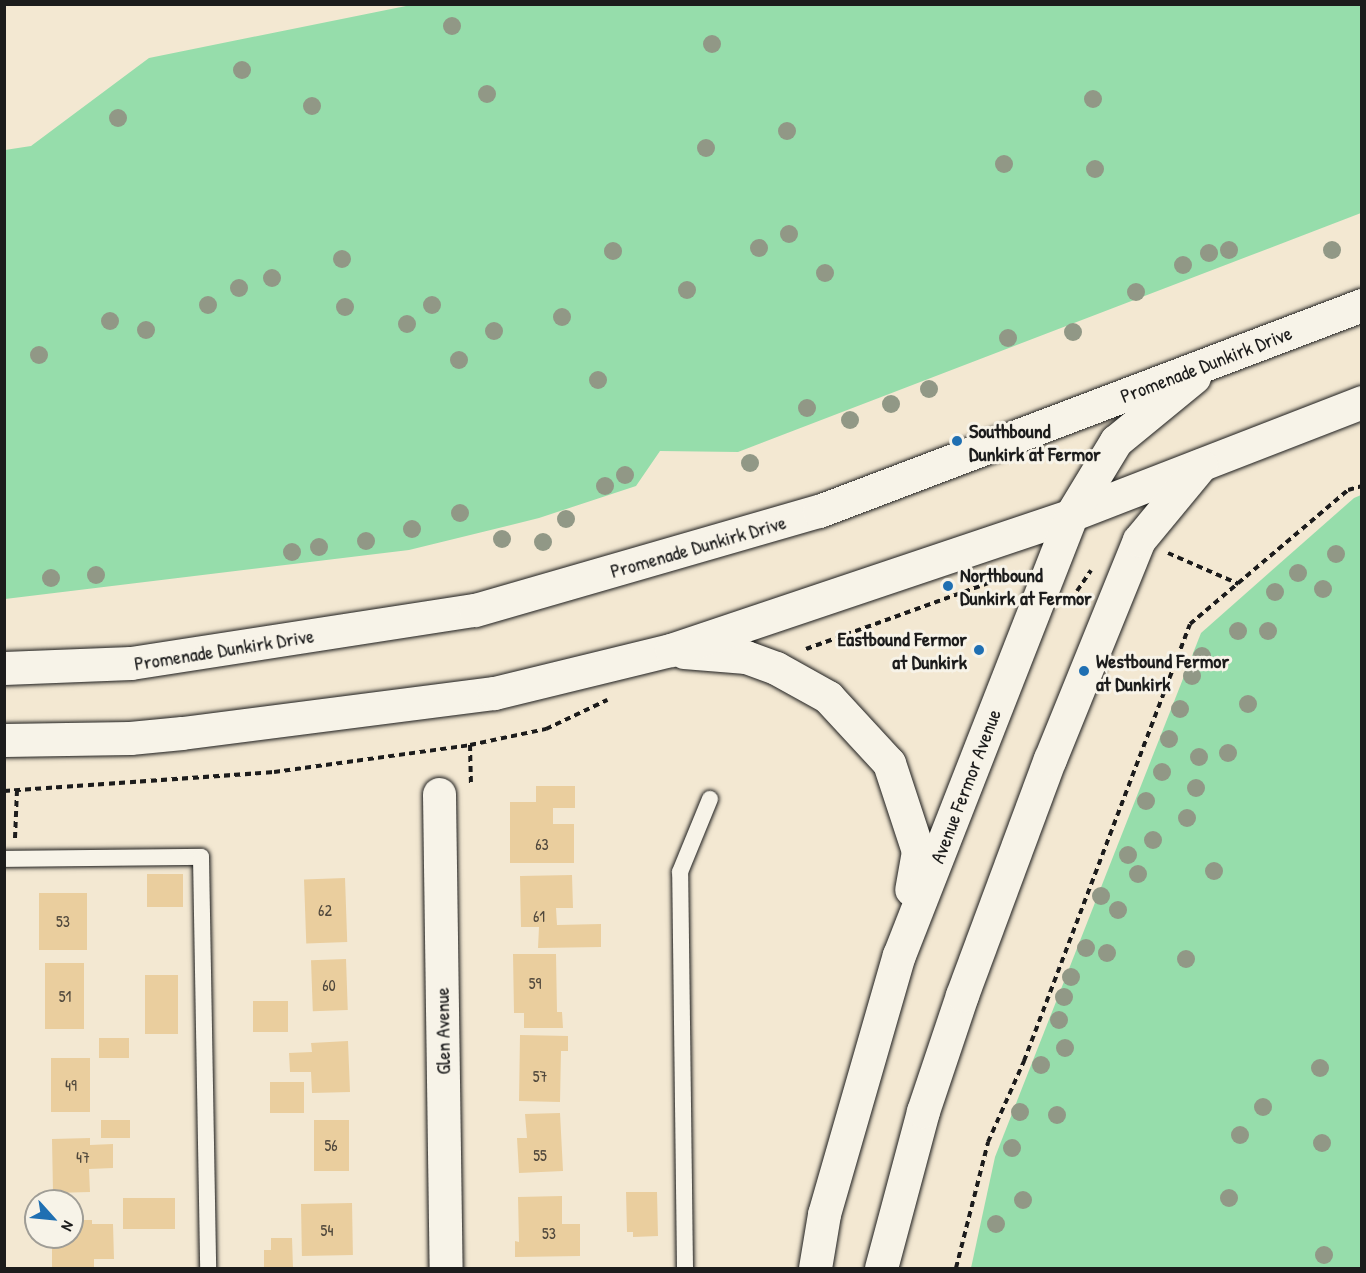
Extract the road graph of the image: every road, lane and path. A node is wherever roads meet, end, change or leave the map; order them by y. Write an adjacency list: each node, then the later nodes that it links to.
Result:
1 (1362, 305): 2 (main road, Promenade Dunkirk Drive)
2 (1216, 359): 6 (main road, Avenue Fermor Avenue); 8 (main road, Promenade Dunkirk Drive)
3 (1362, 402): 4 (main road)
4 (1203, 462): 6 (main road); 19 (main road)
5 (1362, 486): 20 (path)
6 (1071, 515): 7 (main road); 14 (main road, Avenue Fermor Avenue)
7 (670, 651): 9 (main road); 14 (main road)
8 (4, 668)
9 (4, 740)
10 (17, 791): 13 (path)
11 (439, 794): 16 (main road, Glen Avenue)
12 (710, 799): 17 (lane)
13 (5, 859): 15 (lane)
14 (899, 955): 18 (main road, Avenue Fermor Avenue)
15 (208, 1269)
16 (446, 1269)
17 (685, 1269)
18 (815, 1269)
19 (881, 1269)
20 (956, 1269)

